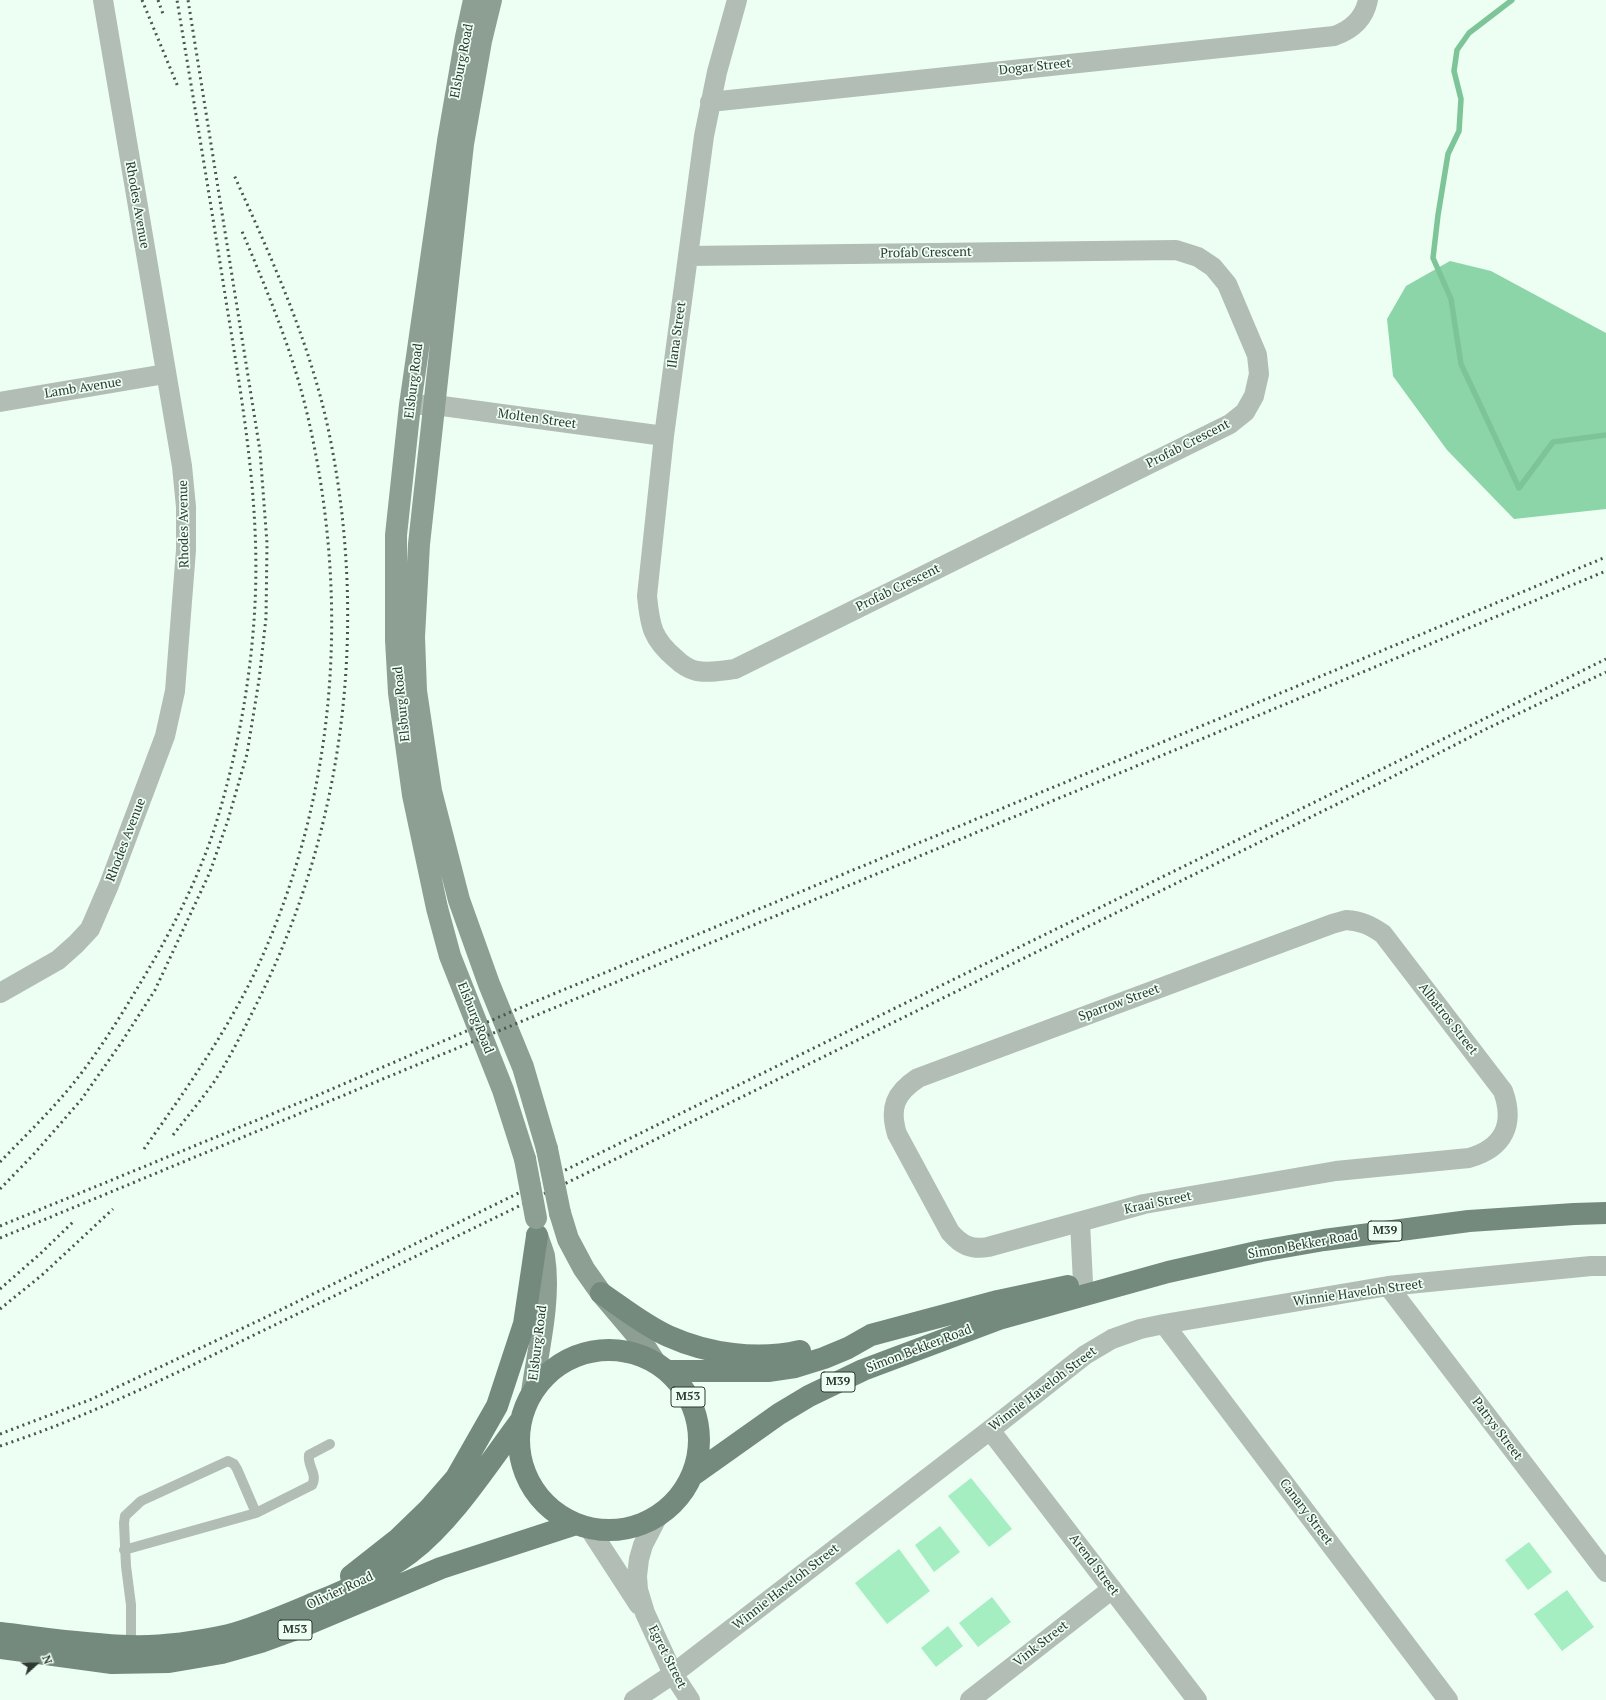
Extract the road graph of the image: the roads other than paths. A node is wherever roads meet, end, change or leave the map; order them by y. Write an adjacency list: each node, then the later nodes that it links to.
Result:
1 (103, 0): 8 (street, Rhodes Avenue)
2 (474, 0): 10 (main road, Elsburg Road / M53)
3 (491, 0): 11 (main road, Elsburg Road / M53)
4 (737, 0): 6 (street, Ilana Street)
5 (1368, 0): 6 (street, Dogar Street)
6 (710, 102): 7 (street, Ilana Street)
7 (688, 256): 12 (street, Ilana Street); 13 (street, Profab Crescent)
8 (166, 374): 9 (street, Lamb Avenue); 15 (street, Rhodes Avenue)
9 (0, 402)
10 (410, 405): 11 (street, Molten Street); 20 (main road, Elsburg Road / M53, bridge)
11 (435, 405): 12 (street, Molten Street); 24 (main road, Elsburg Road / M53, bridge)
12 (664, 436): 13 (street, Ilana Street)
13 (680, 663)
14 (1359, 921): 16 (street, Sparrow Street); 17 (street, Albatros Street)
15 (0, 993)
16 (894, 1108): 19 (street, Kraai Street)
17 (1504, 1133): 19 (street, Kraai Street)
18 (1606, 1213): 23 (main road, Simon Bekker Road / M39)
19 (1080, 1222): 23 (street)
20 (537, 1227): 28 (main road, Elsburg Road / M53); 40 (main road)
21 (1606, 1266): 22 (street, Winnie Haveloh Street)
22 (1388, 1286): 25 (street, Winnie Haveloh Street); 37 (street, Patrys Street)
23 (1081, 1290): 26 (main road, Simon Bekker Road / M39); 32 (main road, Simon Bekker Road / M39)
24 (601, 1293): 26 (main road); 27 (main road, Elsburg Road / M53)
25 (1164, 1324): 30 (street, Winnie Haveloh Street); 49 (street, Canary Street)
26 (871, 1335): 27 (main road, Simon Bekker Road / M39)
27 (661, 1366): 28 (main road, M53); 32 (main road, M53)
28 (532, 1392): 29 (main road, M53)
29 (521, 1420): 35 (main road, M53); 40 (main road, Olivier Road / M53)
30 (990, 1430): 38 (street, Arend Street); 44 (street, Winnie Haveloh Street)
31 (330, 1444): 33 (lane)
32 (692, 1475): 34 (main road, M53)
33 (256, 1513): 36 (lane); 36 (lane)
34 (658, 1516): 35 (main road, M53); 39 (street)
35 (582, 1526): 39 (street); 43 (main road, Olivier Road / M53)
36 (124, 1550): 43 (lane)
37 (1606, 1572)
38 (1112, 1589): 47 (street, Vink Street); 48 (street, Arend Street)
39 (645, 1613): 44 (street, Egret Street)
40 (281, 1617): 43 (main road, Olivier Road / M53)
41 (0, 1633): 43 (main road, Olivier Road / M53)
42 (0, 1648): 43 (main road, Olivier Road / M53)
43 (131, 1655)
44 (673, 1674): 45 (street, Winnie Haveloh Street); 46 (street, Egret Street)
45 (634, 1700)
46 (690, 1700)
47 (970, 1700)
48 (1197, 1700)
49 (1448, 1700)

